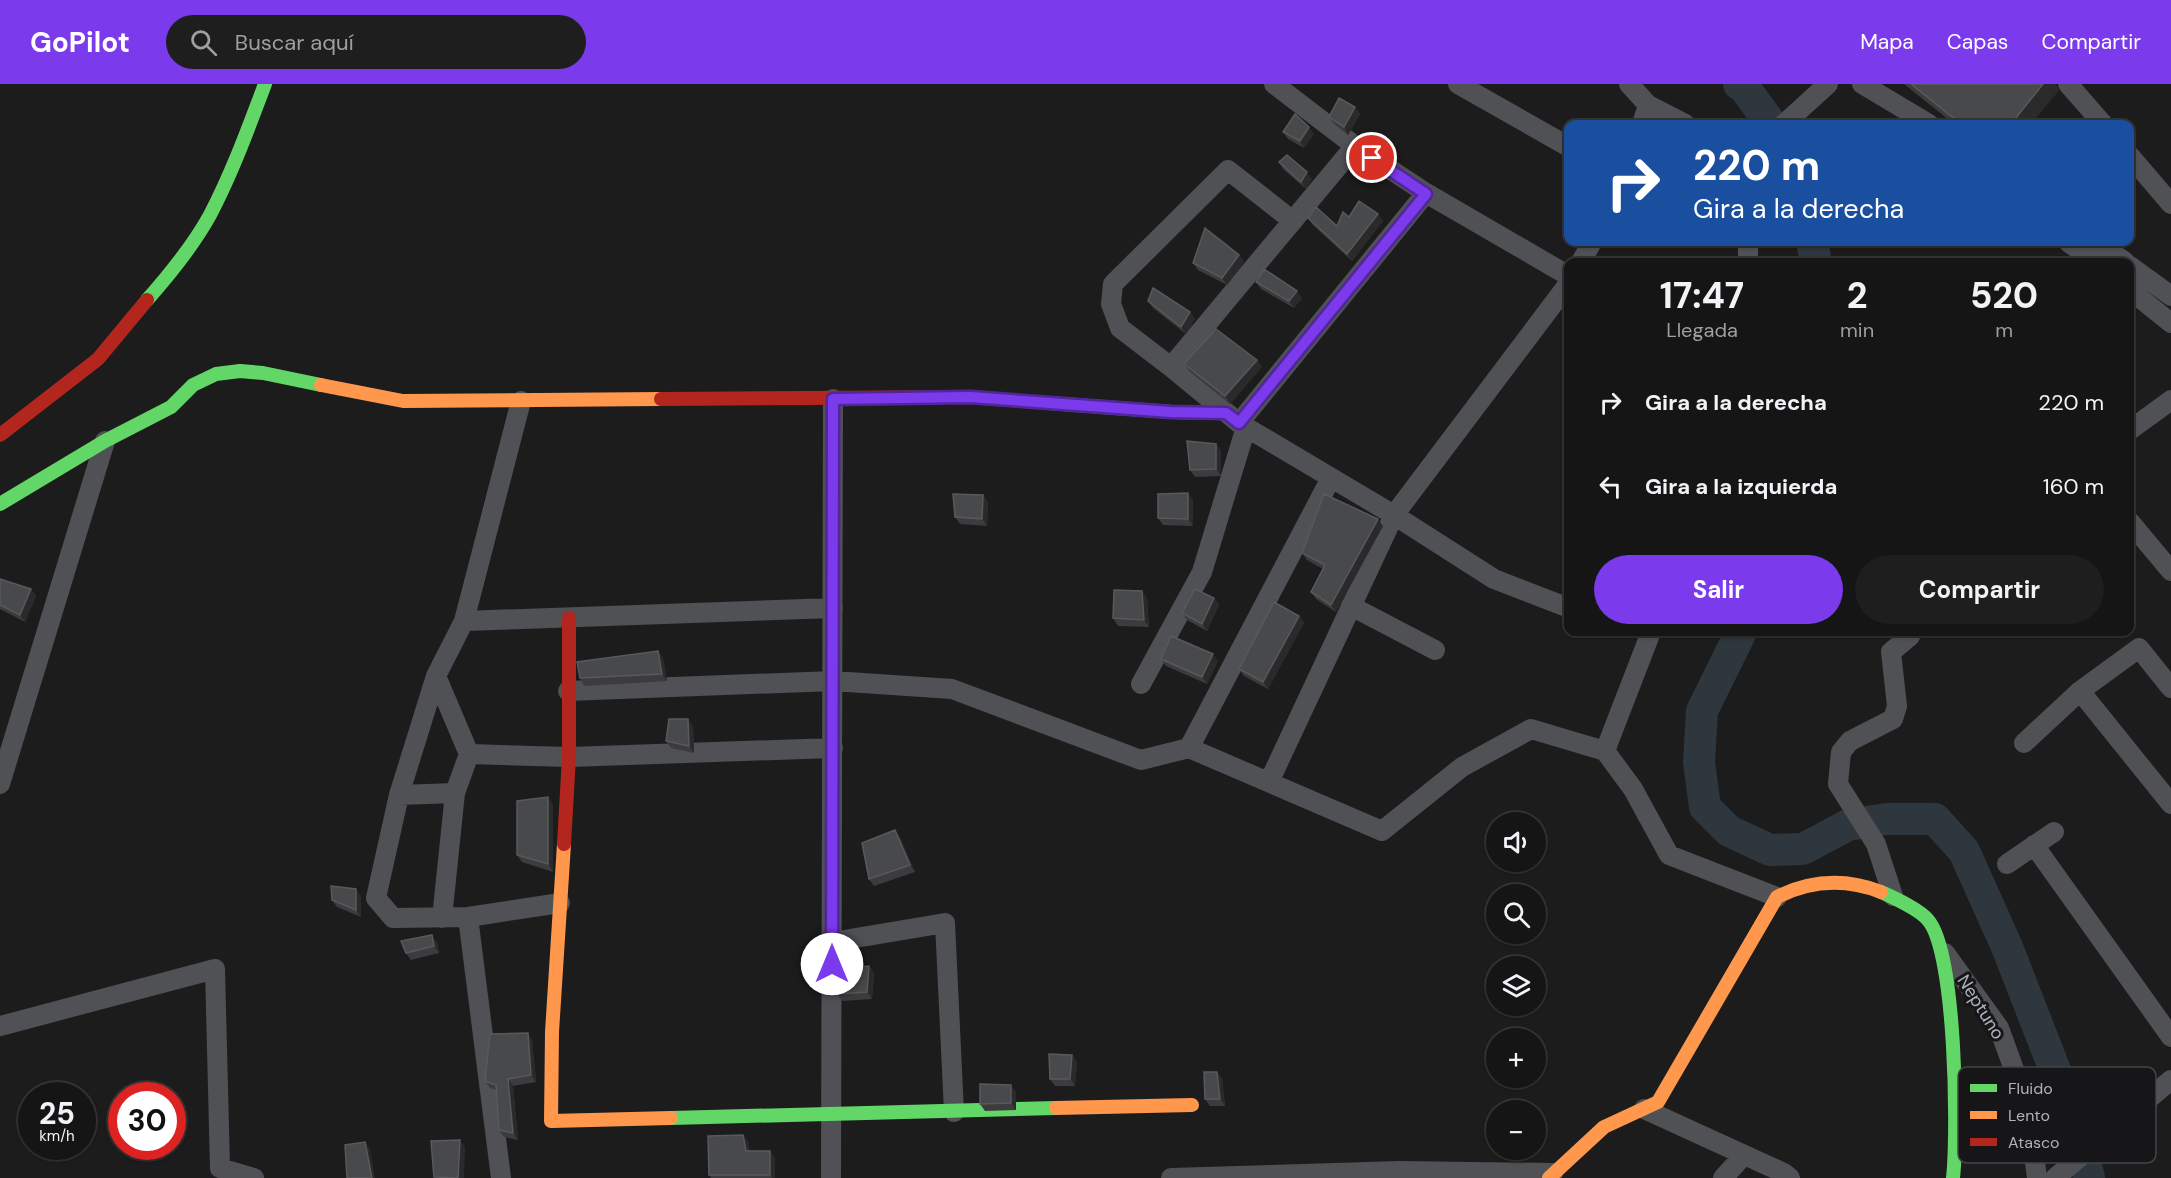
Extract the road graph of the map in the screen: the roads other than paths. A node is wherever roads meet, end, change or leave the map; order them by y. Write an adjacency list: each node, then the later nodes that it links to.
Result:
1 (266, 84): 36 (street)
2 (1274, 84): 15 (street)
3 (1458, 84): 14 (street)
4 (1629, 84): 8 (street)
5 (1827, 84): 9 (street)
6 (1862, 84): 12 (street)
7 (2068, 84): 13 (street)
8 (1648, 105): 10 (street); 11 (street)
9 (1791, 118)
10 (1643, 120)
11 (1677, 120)
12 (1922, 120)
13 (2100, 120)
14 (1564, 144)
15 (1355, 146): 17 (street); 19 (street)
16 (2134, 161): 18 (street)
17 (1426, 194): 25 (street); 34 (street)
18 (2171, 204)
19 (1293, 221): 30 (street); 30 (street)
20 (2073, 246): 22 (street)
21 (2103, 246): 23 (street)
22 (2090, 258)
23 (2119, 258)
24 (2134, 269): 28 (street)
25 (1564, 273)
26 (1564, 290): 40 (street)
27 (2134, 293): 29 (street)
28 (2171, 296)
29 (2171, 323)
30 (1171, 367): 34 (street)
31 (833, 399): 33 (street); 34 (street); 45 (street)
32 (2171, 400): 35 (street)
33 (521, 401): 37 (street); 47 (street)
34 (1237, 421): 38 (street); 53 (street)
35 (2134, 427)
36 (0, 435)
37 (105, 441): 39 (street); 64 (street)
38 (1331, 478): 40 (street); 59 (street)
39 (0, 504)
40 (1394, 515): 43 (street); 44 (street)
41 (2134, 527): 42 (street)
42 (2171, 571)
43 (1351, 606): 50 (street); 63 (street)
44 (1564, 606)
45 (833, 608): 46 (street); 52 (street)
46 (569, 618): 47 (street); 55 (street)
47 (464, 621): 51 (street)
48 (1643, 636): 60 (street)
49 (1910, 636): 71 (street)
50 (1435, 650)
51 (436, 676): 61 (street); 66 (street)
52 (833, 681): 55 (street); 58 (street); 59 (street)
53 (1141, 684)
54 (2171, 688): 56 (street)
55 (568, 691): 62 (street)
56 (2080, 691): 57 (street); 67 (street)
57 (2024, 743)
58 (833, 748): 62 (street); 76 (street)
59 (1189, 748): 63 (street)
60 (1605, 751): 63 (street); 72 (street)
61 (469, 754): 62 (street); 65 (street)
62 (568, 758): 73 (street)
63 (1269, 782)
64 (0, 784)
65 (455, 793): 66 (street); 75 (street)
66 (399, 795): 75 (street)
67 (2171, 804)
68 (2054, 832): 69 (street)
69 (2034, 845): 70 (street); 79 (street)
70 (2007, 864)
71 (1893, 896): 72 (street); 77 (street)
72 (1777, 897): 84 (street)
73 (560, 903): 74 (street); 86 (street)
74 (468, 917): 75 (street); 95 (street)
75 (442, 918)
76 (832, 942): 85 (street); 86 (street)
77 (1940, 946): 80 (street, Neptuno); 100 (street)
78 (0, 1026): 94 (street)
79 (2171, 1037)
80 (2013, 1067)
81 (2171, 1080): 82 (street)
82 (2156, 1093)
83 (1192, 1105): 85 (street)
84 (1644, 1108): 87 (street); 92 (street)
85 (954, 1112): 86 (street)
86 (832, 1115): 96 (street)
87 (1744, 1155): 98 (street); 99 (street)
88 (2035, 1163): 101 (street, Neptuno)
89 (2073, 1163): 90 (street)
90 (2060, 1174)
91 (1398, 1175): 92 (street); 93 (street)
92 (1551, 1175)
93 (1262, 1177): 97 (street)
94 (254, 1178)
95 (501, 1178)
96 (831, 1178)
97 (1171, 1178)
98 (1723, 1178)
99 (1790, 1178)
100 (1953, 1178)
101 (2037, 1178)

